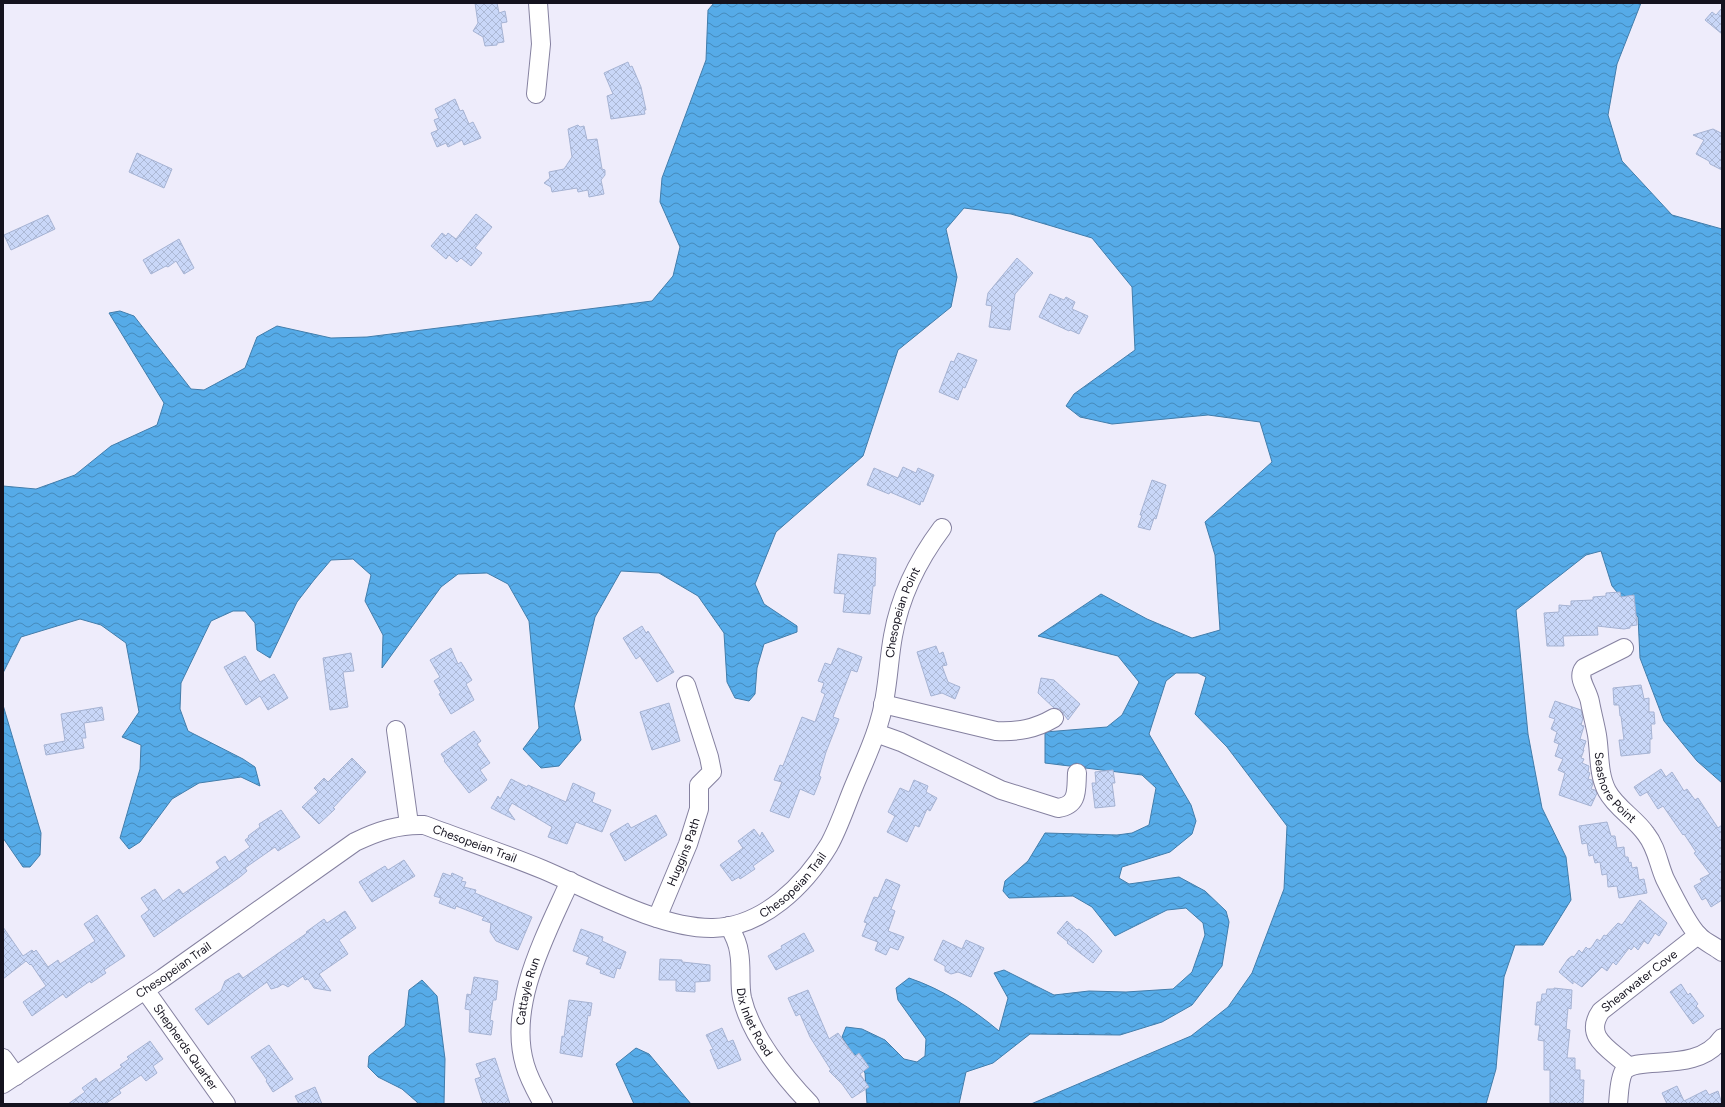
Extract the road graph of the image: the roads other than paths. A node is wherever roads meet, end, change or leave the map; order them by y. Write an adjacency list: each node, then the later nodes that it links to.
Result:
1 (538, 3): 2 (street)
2 (536, 94)
3 (942, 528): 6 (street, Chesopeian Point)
4 (1624, 648): 15 (street, Seashore Point)
5 (686, 685): 13 (street, Huggins Path)
6 (883, 704): 7 (street); 9 (street, Chesopeian Trail)
7 (1054, 718)
8 (396, 730): 11 (street)
9 (876, 733): 10 (street); 14 (street, Chesopeian Trail)
10 (1077, 773)
11 (409, 824): 12 (street, Chesopeian Trail); 17 (street, Chesopeian Trail)
12 (570, 881): 13 (street, Chesopeian Trail); 23 (street, Cattayle Run)
13 (656, 918): 14 (street, Chesopeian Trail)
14 (729, 926): 24 (street, Dix Inlet Road)
15 (1698, 935): 16 (street); 20 (street, Shearwater Cove)
16 (1722, 952)
17 (145, 990): 21 (street, Chesopeian Trail); 22 (street, Shepherds Quarter)
18 (1722, 1038): 20 (street)
19 (3, 1058): 21 (street)
20 (1628, 1067): 25 (street)
21 (9, 1080)
22 (226, 1104)
23 (543, 1104)
24 (810, 1104)
25 (1618, 1104)

